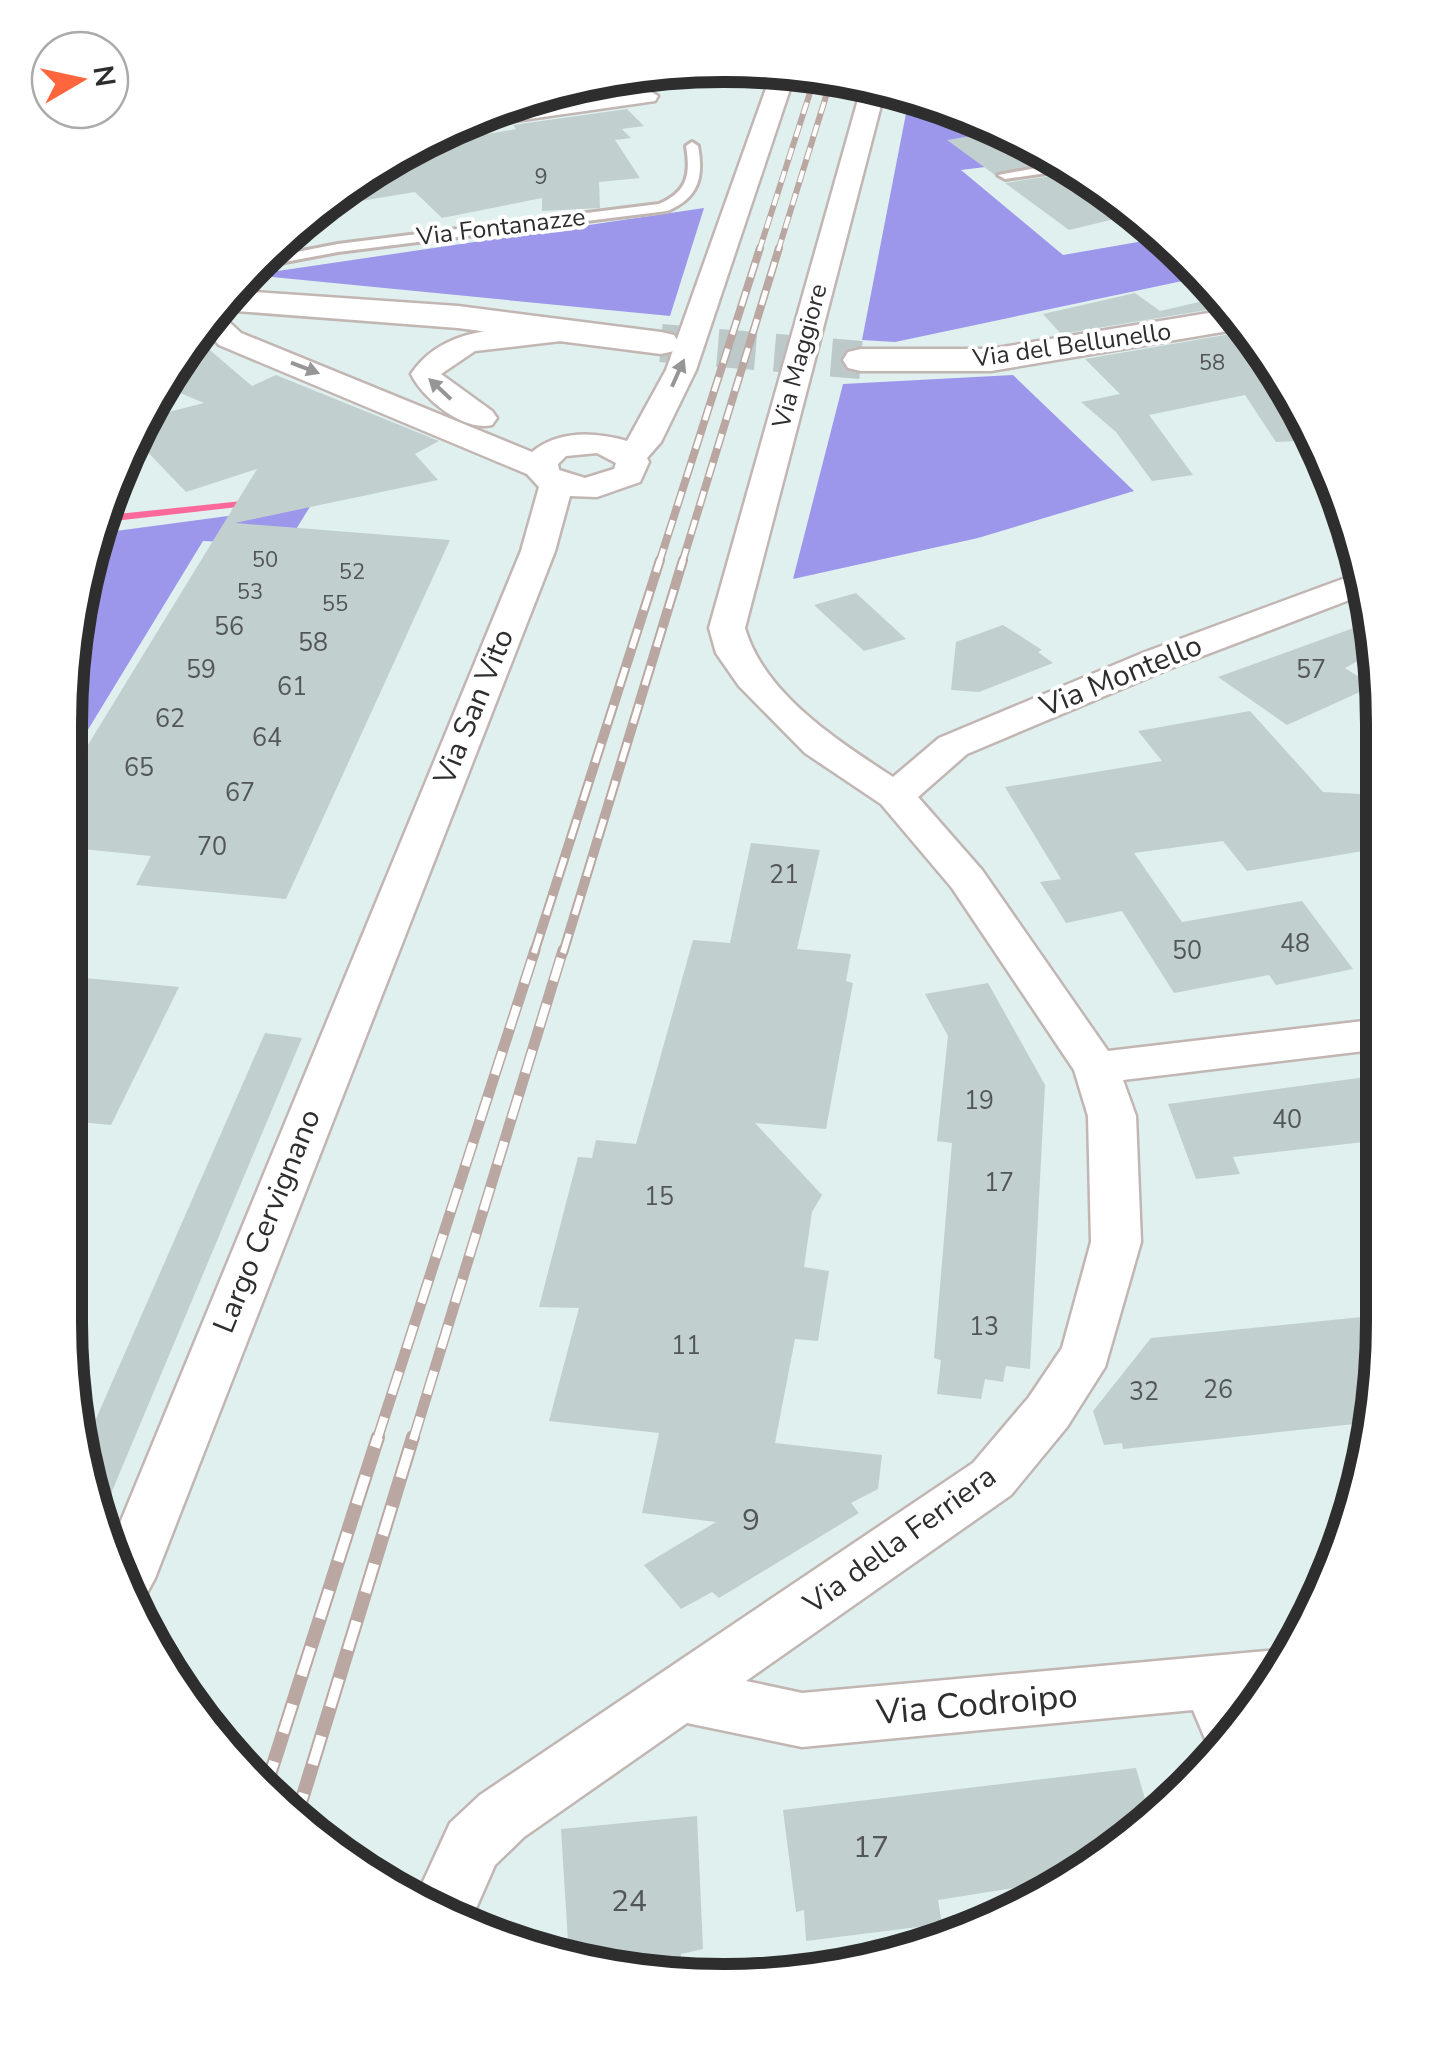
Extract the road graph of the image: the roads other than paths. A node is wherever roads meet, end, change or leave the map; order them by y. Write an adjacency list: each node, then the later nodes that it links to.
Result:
1 (779, 85): 16 (street, one-way to 1)
2 (646, 96): 4 (street)
3 (870, 99): 21 (street, Via Maggiore)
4 (535, 111)
5 (692, 146): 8 (lane, Via Fontanazze)
6 (1046, 169): 7 (lane)
7 (1005, 175)
8 (284, 259)
9 (227, 319): 13 (street)
10 (225, 321): 13 (street)
11 (1224, 321): 15 (street, Via del Bellunello)
12 (221, 327): 17 (street, one-way to 17)
13 (566, 334): 14 (street); 17 (street, one-way to 13)
14 (661, 343)
15 (860, 360)
16 (630, 456): 17 (street); 18 (street, Via San Vito)
17 (552, 467): 18 (street); 19 (street, Via San Vito)
18 (610, 484): 19 (street, Via San Vito)
19 (538, 550): 23 (street, Via San Vito)
20 (1351, 586): 22 (street, Via Montello)
21 (727, 628): 22 (street, Via della Ferriera)
22 (895, 796): 25 (street, Via della Ferriera)
23 (409, 864): 26 (street, Largo Cervignano)
24 (1366, 1036): 25 (street)
25 (1096, 1068): 29 (street, Via della Ferriera)
26 (131, 1567)
27 (1259, 1678): 28 (street, Via Codroipo)
28 (1214, 1682): 29 (street, Via Codroipo); 30 (street)
29 (678, 1694): 31 (street, Via della Ferriera)
30 (1227, 1722)
31 (446, 1900)

